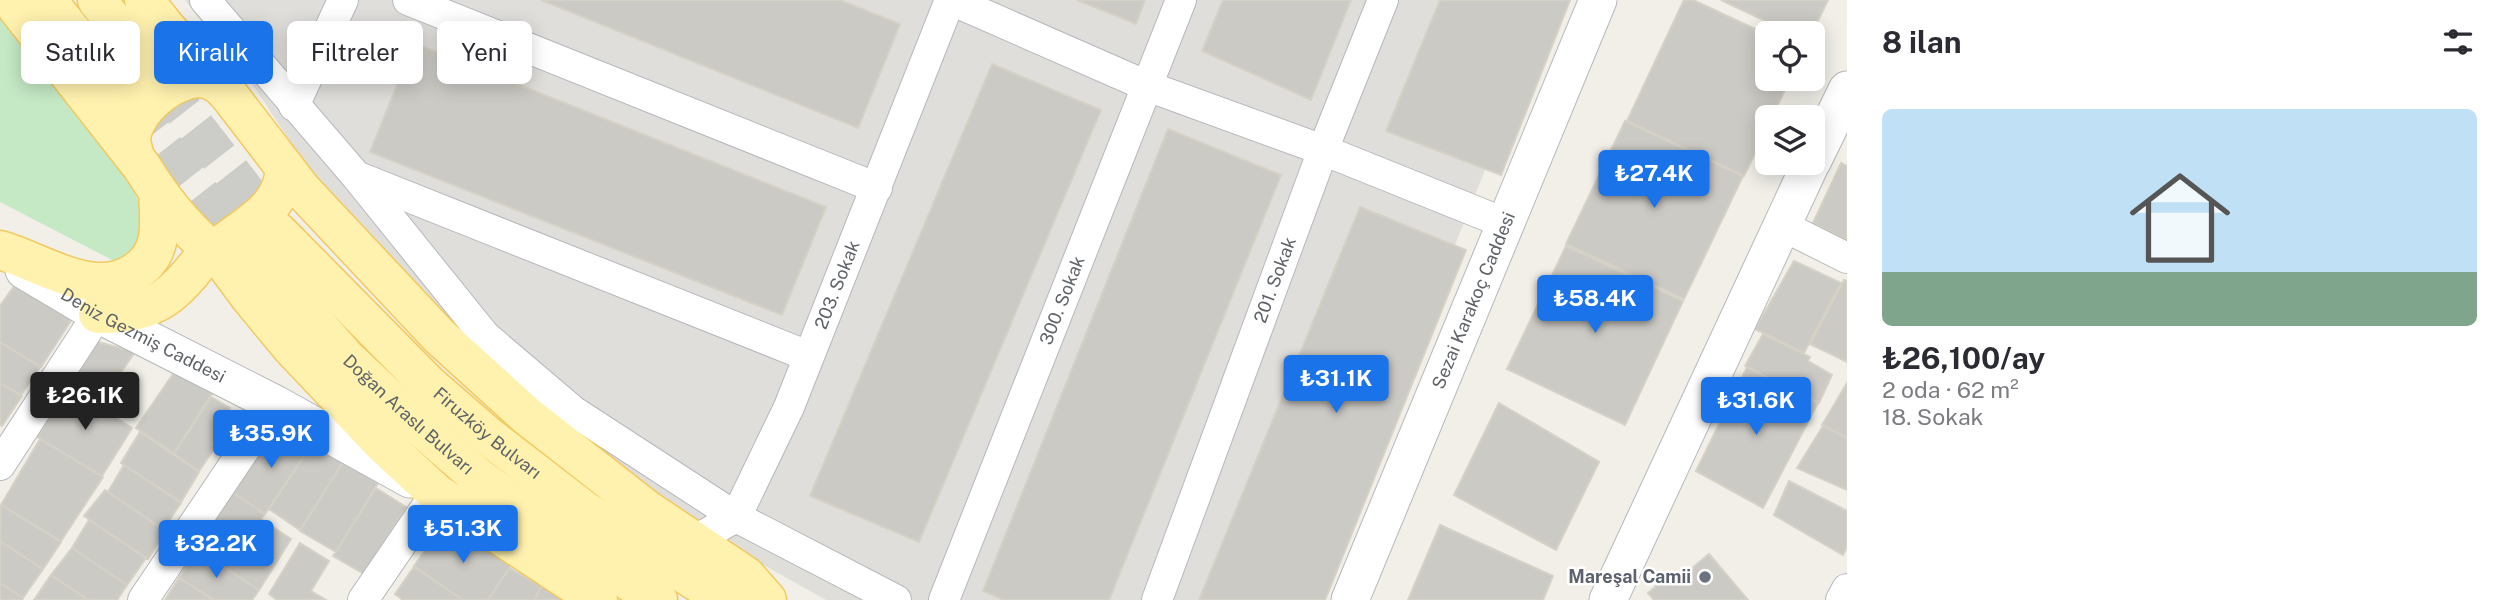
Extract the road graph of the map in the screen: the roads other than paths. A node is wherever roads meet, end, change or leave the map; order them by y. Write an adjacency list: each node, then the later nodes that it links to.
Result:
1 (10, 0): 20 (main road)
2 (47, 0): 16 (main road)
3 (97, 0): 12 (main road)
4 (144, 0): 13 (main road)
5 (205, 0): 17 (street)
6 (343, 0): 17 (street)
7 (408, 0): 24 (street)
8 (950, 0): 14 (street); 24 (street, 203. Sokak)
9 (1181, 0): 14 (street, 300. Sokak)
10 (1383, 0): 19 (street, 201. Sokak)
11 (1598, 0): 26 (street, Sezai Karakoç Caddesi)
12 (154, 74)
13 (221, 86): 20 (main road); 21 (main road)
14 (1147, 86): 19 (street); 46 (street, 300. Sokak)
15 (1847, 90): 18 (street)
16 (130, 104)
17 (294, 106): 23 (street)
18 (1825, 135)
19 (1323, 150): 26 (street); 47 (street, 201. Sokak)
20 (135, 158): 25 (main road)
21 (285, 168): 28 (main road); 38 (main road)
22 (1805, 175): 27 (street)
23 (357, 177): 33 (street); 37 (street)
24 (877, 188): 33 (street, 203. Sokak)
25 (158, 193): 28 (main road); 29 (main road)
26 (1507, 224): 48 (street, Sezai Karakoç Caddesi)
27 (1781, 225): 31 (street); 49 (street)
28 (238, 245): 32 (main road); 36 (main road); 40 (main road, Firuzköy Bulvarı); 44 (main road, Doğan Araslı Bulvarı)
29 (0, 250)
30 (0, 256): 32 (street, Deniz Gezmiş Caddesi)
31 (1847, 258)
32 (98, 314): 34 (street, Deniz Gezmiş Caddesi); 35 (street)
33 (808, 356): 37 (street, 203. Sokak)
34 (275, 404): 36 (street, Deniz Gezmiş Caddesi); 41 (street)
35 (0, 465)
36 (436, 493): 42 (street); 43 (main road)
37 (736, 517): 38 (street); 40 (street); 45 (street)
38 (692, 542): 40 (main road)
39 (1847, 589): 50 (street)
40 (747, 592)
41 (143, 600)
42 (363, 600)
43 (598, 600)
44 (658, 600)
45 (896, 600)
46 (944, 600)
47 (1157, 600)
48 (1350, 600)
49 (1608, 600)
50 (1841, 600)

